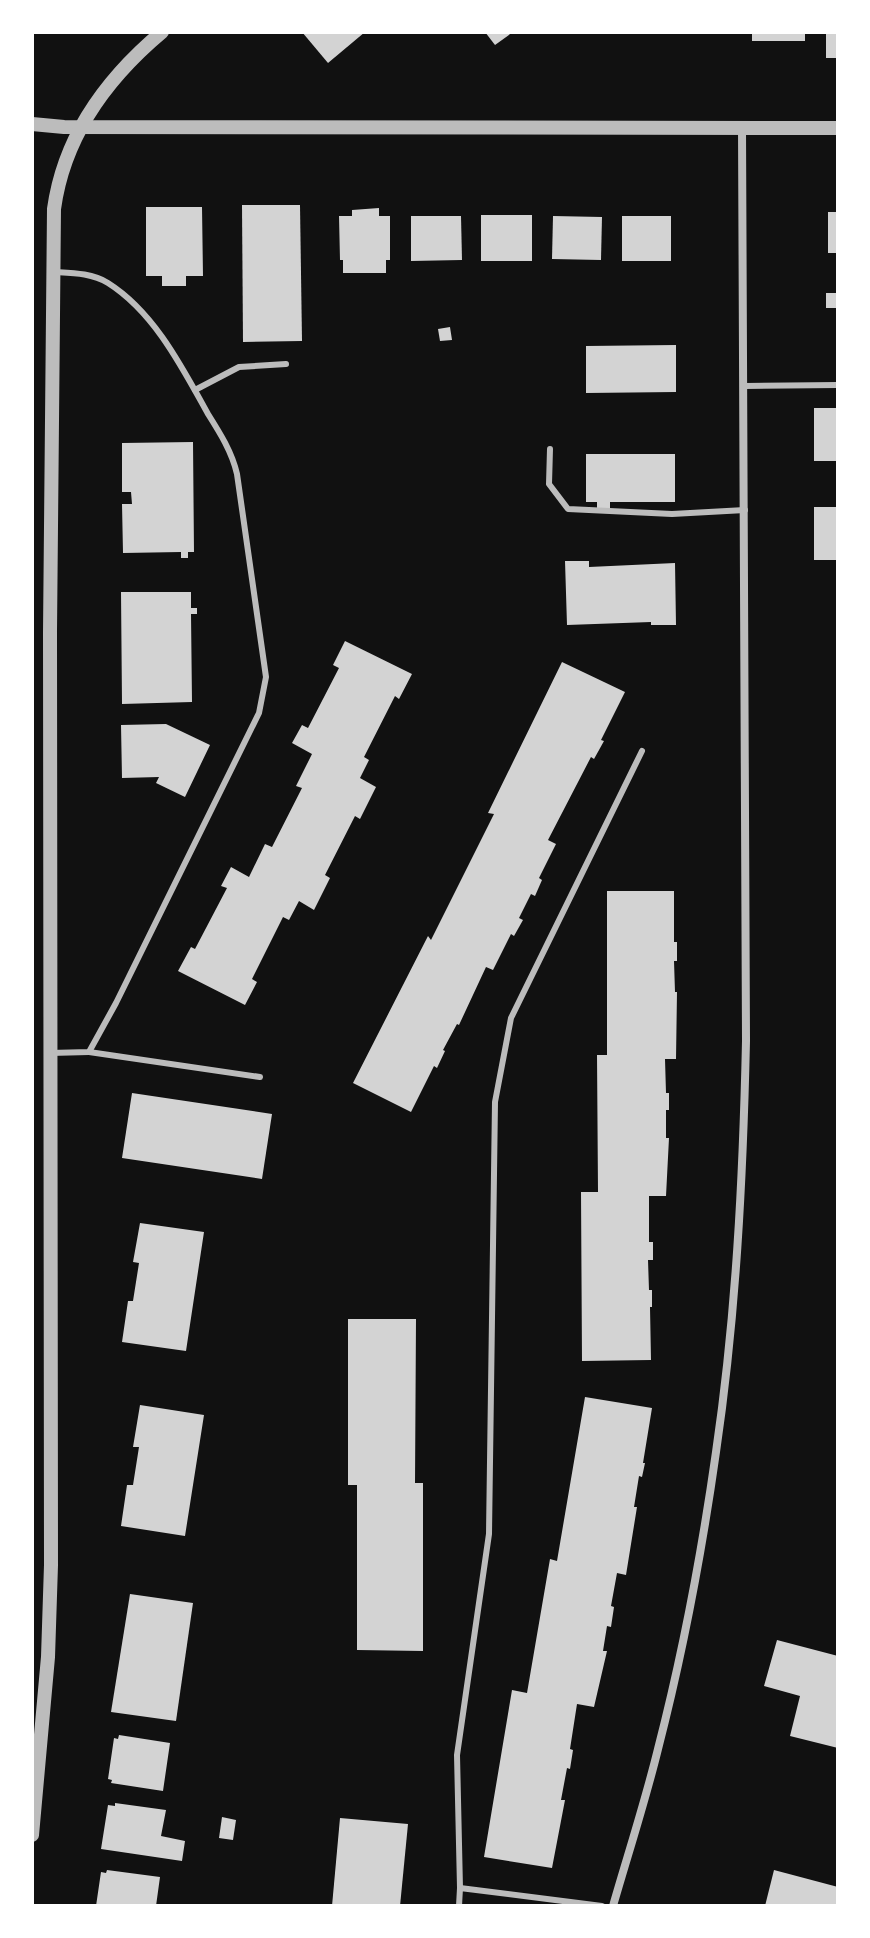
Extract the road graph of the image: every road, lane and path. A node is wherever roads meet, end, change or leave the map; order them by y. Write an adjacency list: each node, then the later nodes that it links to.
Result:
1 (162, 32): 3 (street)
2 (33, 124): 3 (street)
3 (80, 127): 4 (street); 6 (street)
4 (742, 128): 5 (street); 9 (street)
5 (838, 128)
6 (52, 272): 10 (lane); 15 (street)
7 (286, 364): 10 (lane)
8 (838, 385): 9 (lane)
9 (745, 386): 12 (street)
10 (195, 390): 14 (lane)
11 (550, 449): 12 (lane)
12 (745, 510): 21 (street)
13 (642, 751): 18 (lane)
14 (89, 1052): 15 (lane); 16 (lane)
15 (50, 1053): 17 (street)
16 (260, 1077)
17 (32, 1835)
18 (460, 1888): 19 (lane); 20 (lane)
19 (459, 1906)
20 (602, 1906)
21 (613, 1906)

